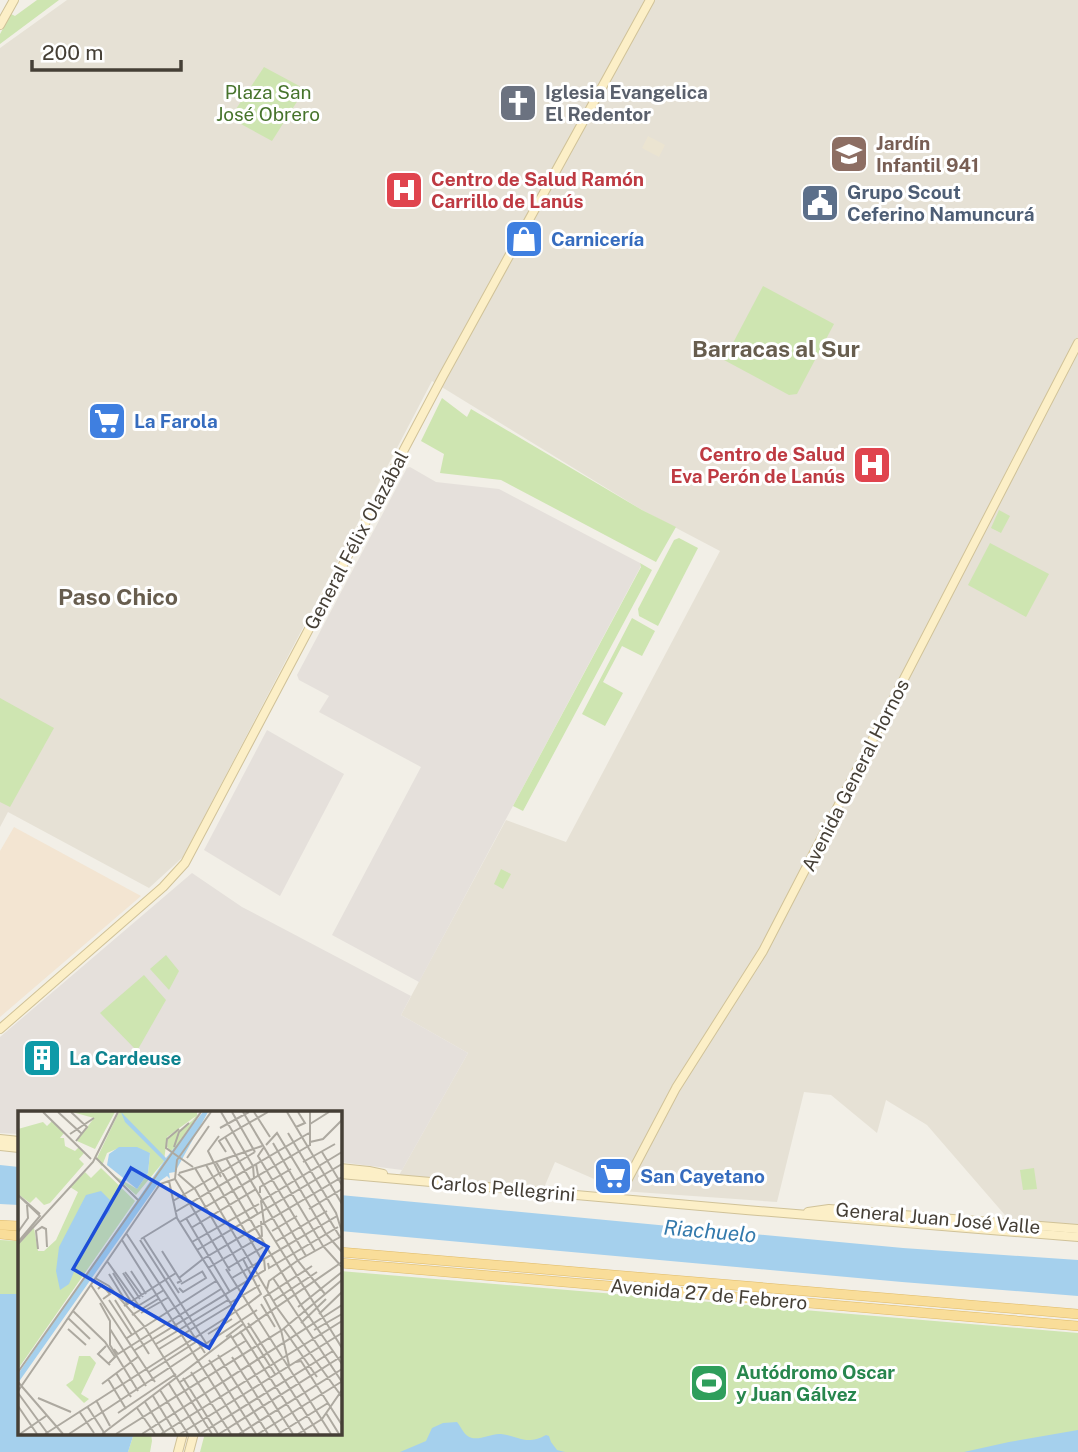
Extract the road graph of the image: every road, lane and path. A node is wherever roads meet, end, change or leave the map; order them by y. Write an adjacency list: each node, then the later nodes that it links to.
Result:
1 (14, 0): 3 (street)
2 (650, 0): 5 (street, General Félix Olazábal)
3 (0, 25)
4 (1078, 343): 13 (street, Avenida General Hornos)
5 (0, 1029)
6 (0, 1139): 7 (street)
7 (18, 1140)
8 (0, 1146): 9 (street)
9 (18, 1148)
10 (341, 1168): 12 (street, Carlos Pellegrini)
11 (341, 1174): 12 (street, Carlos Pellegrini)
12 (388, 1178): 13 (street, Carlos Pellegrini)
13 (618, 1198): 14 (street, General Juan José Valle)
14 (798, 1214): 17 (street, General Juan José Valle); 20 (street, General Juan José Valle)
15 (0, 1225): 16 (main road)
16 (18, 1226)
17 (1078, 1229)
18 (0, 1234): 19 (main road)
19 (18, 1236)
20 (1078, 1237)
21 (341, 1252): 23 (main road, Avenida 27 de Febrero)
22 (341, 1263): 24 (main road, Avenida 27 de Febrero)
23 (1078, 1314)
24 (1078, 1326)
25 (183, 1434): 27 (street)
26 (194, 1434): 28 (street)
27 (178, 1452)
28 (190, 1452)

